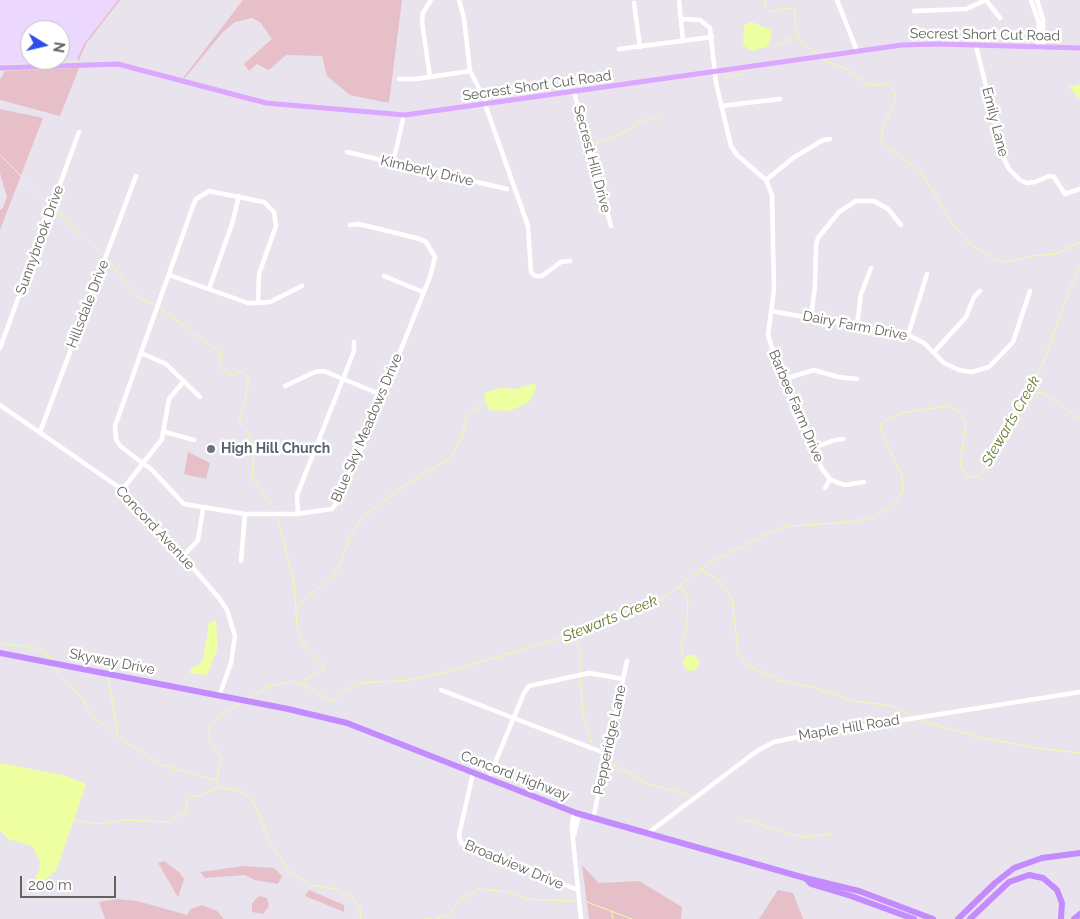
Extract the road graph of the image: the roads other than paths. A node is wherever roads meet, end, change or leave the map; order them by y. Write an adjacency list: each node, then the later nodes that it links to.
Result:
1 (431, 0): 23 (street)
2 (458, 0): 21 (street)
3 (678, 0): 11 (street)
4 (837, 0): 19 (street)
5 (986, 0): 9 (street); 10 (street)
6 (1031, 0): 16 (street)
7 (1037, 0): 16 (street)
8 (634, 3): 14 (street)
9 (914, 11)
10 (1000, 18)
11 (681, 19): 12 (street); 13 (street)
12 (712, 37): 13 (street); 22 (street)
13 (683, 41): 14 (street)
14 (640, 46): 18 (street)
15 (976, 46): 16 (main road, Secrest Short Cut Road); 19 (main road, Secrest Short Cut Road); 37 (street, Emily Lane)
16 (1041, 48): 17 (main road, Secrest Short Cut Road)
17 (1080, 48)
18 (619, 50)
19 (857, 51): 22 (main road, Secrest Short Cut Road)
20 (0, 68): 29 (main road, Secrest Short Cut Road)
21 (470, 71): 23 (street); 27 (street)
22 (715, 73): 25 (main road, Secrest Short Cut Road); 28 (street)
23 (430, 77): 24 (street)
24 (399, 80)
25 (574, 92): 27 (main road, Secrest Short Cut Road); 41 (street, Secrest Hill Drive)
26 (780, 99): 28 (street)
27 (486, 104): 29 (main road, Secrest Short Cut Road); 42 (street)
28 (721, 106): 35 (street)
29 (404, 115): 33 (street)
30 (79, 132): 58 (street, Sunnybrook Drive)
31 (830, 139): 35 (street)
32 (346, 152): 33 (street, Kimberly Drive)
33 (393, 163): 36 (street, Kimberly Drive)
34 (136, 176): 69 (street, Hillsdale Drive)
35 (766, 180): 53 (street, Barbee Farm Drive)
36 (507, 189)
37 (1080, 189)
38 (239, 196): 45 (street, Blue Sky Meadows Drive); 48 (street); 52 (street, Blue Sky Meadows Drive)
39 (901, 224): 54 (street)
40 (350, 225): 51 (street, Blue Sky Meadows Drive)
41 (610, 226)
42 (570, 261)
43 (871, 268): 55 (street)
44 (927, 274): 56 (street)
45 (169, 275): 48 (street); 60 (street, Blue Sky Meadows Drive)
46 (384, 276): 51 (street)
47 (302, 286): 52 (street)
48 (208, 289): 52 (street)
49 (980, 291): 59 (street)
50 (1030, 291): 59 (street, Dairy Farm Drive)
51 (423, 292): 66 (street, Blue Sky Meadows Drive)
52 (258, 304)
53 (771, 311): 54 (street, Dairy Farm Drive); 62 (street, Barbee Farm Drive)
54 (812, 317): 55 (street, Dairy Farm Drive)
55 (857, 325): 56 (street, Dairy Farm Drive)
56 (908, 335): 59 (street, Dairy Farm Drive)
57 (354, 342): 61 (street)
58 (0, 348)
59 (934, 352)
60 (141, 353): 64 (street); 74 (street, Blue Sky Meadows Drive)
61 (343, 379): 65 (street); 66 (street); 81 (street)
62 (784, 379): 63 (street); 73 (street, Barbee Farm Drive)
63 (857, 379)
64 (184, 381): 67 (street); 70 (street)
65 (285, 386)
66 (382, 395): 81 (street, Blue Sky Meadows Drive)
67 (200, 396)
68 (0, 405): 69 (street, Concord Avenue)
69 (40, 432): 78 (street, Concord Avenue)
70 (165, 432): 72 (street); 74 (street)
71 (843, 439): 73 (street)
72 (194, 440)
73 (813, 448): 75 (street, Barbee Farm Drive)
74 (144, 463): 78 (street); 79 (street, Blue Sky Meadows Drive)
75 (830, 479): 76 (street, Barbee Farm Drive); 77 (street)
76 (864, 482)
77 (825, 488)
78 (122, 490): 82 (street, Concord Avenue)
79 (203, 509): 80 (street, Blue Sky Meadows Drive); 82 (street)
80 (245, 514): 81 (street, Blue Sky Meadows Drive); 83 (street)
81 (298, 514)
82 (183, 556): 89 (street, Concord Avenue)
83 (240, 560)
84 (0, 653): 89 (highway, Skyway Drive)
85 (627, 661): 86 (street, Pepperidge Lane)
86 (623, 679): 90 (street); 91 (street, Pepperidge Lane)
87 (441, 690): 90 (street)
88 (1080, 692): 96 (street, Maple Hill Road)
89 (219, 696): 92 (highway, Concord Highway)
90 (514, 718): 91 (street); 93 (street)
91 (607, 754): 95 (street, Pepperidge Lane)
92 (473, 773): 93 (highway, Concord Highway); 99 (street, Broadview Drive)
93 (488, 780): 94 (highway, Concord Highway)
94 (576, 813): 95 (highway, Concord Highway); 99 (street)
95 (593, 819): 96 (highway, Concord Highway)
96 (647, 834): 98 (highway, Concord Highway)
97 (1080, 853): 104 (highway)
98 (804, 878): 102 (highway, Concord Highway); 103 (highway, Concord Highway)
99 (578, 890): 101 (street)
100 (1080, 914): 107 (highway)
101 (581, 919)
102 (914, 919)
103 (934, 919)
104 (958, 919)
105 (970, 919): 106 (highway)
106 (1060, 919)
107 (1074, 919)

